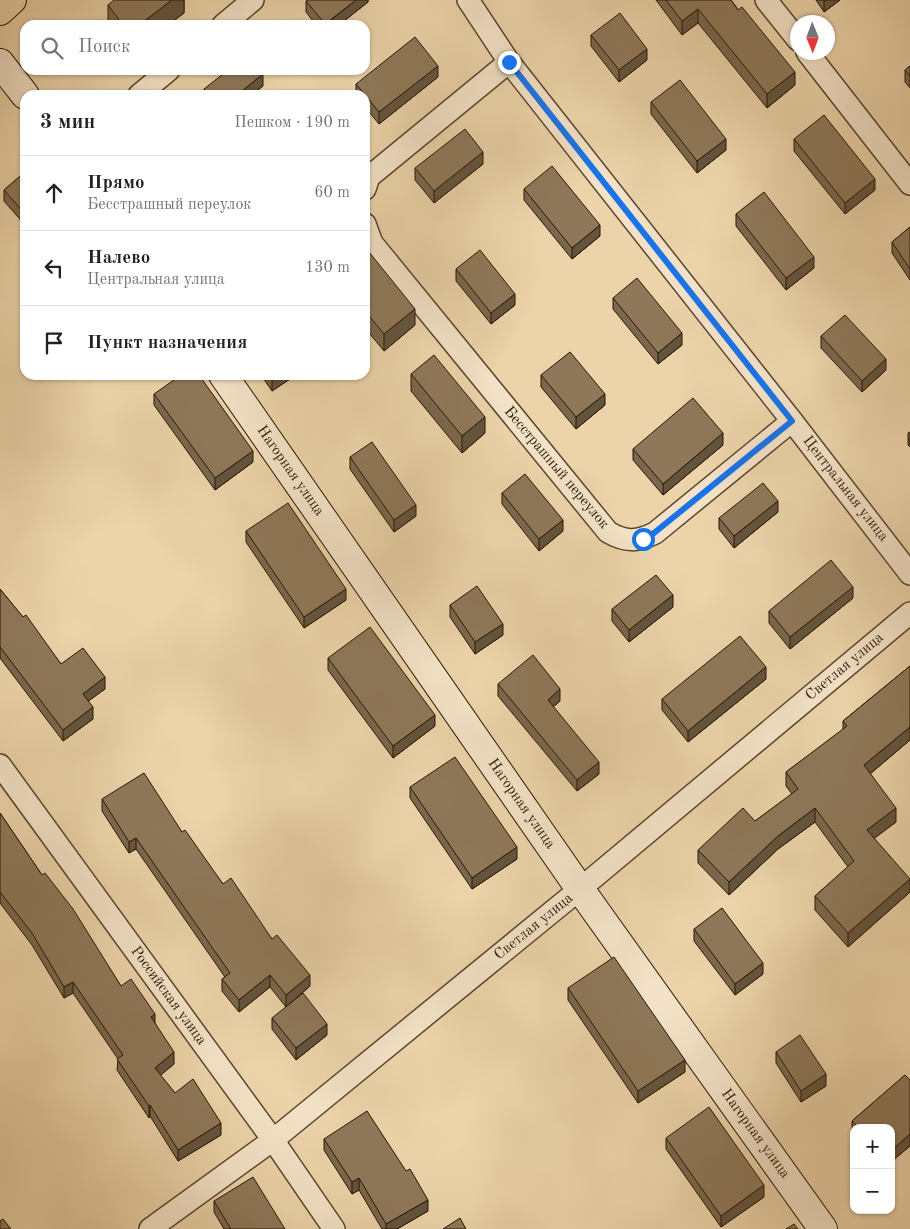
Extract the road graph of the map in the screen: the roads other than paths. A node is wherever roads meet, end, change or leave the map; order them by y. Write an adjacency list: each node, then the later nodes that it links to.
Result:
1 (12, 0): 5 (main road)
2 (253, 0): 6 (street)
3 (468, 0): 9 (street, Центральная улица)
4 (766, 0): 7 (street)
5 (0, 11)
6 (229, 20)
7 (790, 30)
8 (814, 60): 15 (street)
9 (509, 62): 14 (street); 18 (street, Центральная улица)
10 (0, 63): 12 (street)
11 (163, 75): 13 (street)
12 (20, 90)
13 (145, 90)
14 (370, 175)
15 (910, 184)
16 (370, 238): 18 (street, Бесстрашный переулок)
17 (227, 380): 22 (street, Нагорная улица)
18 (792, 421): 19 (street, Центральная улица)
19 (910, 574)
20 (910, 613): 22 (street, Светлая улица)
21 (0, 765): 23 (street, Российская улица)
22 (580, 889): 23 (street, Светлая улица); 26 (street, Нагорная улица)
23 (273, 1140): 24 (street, Светлая улица); 25 (street, Российская улица)
24 (150, 1229)
25 (334, 1229)
26 (823, 1229)

